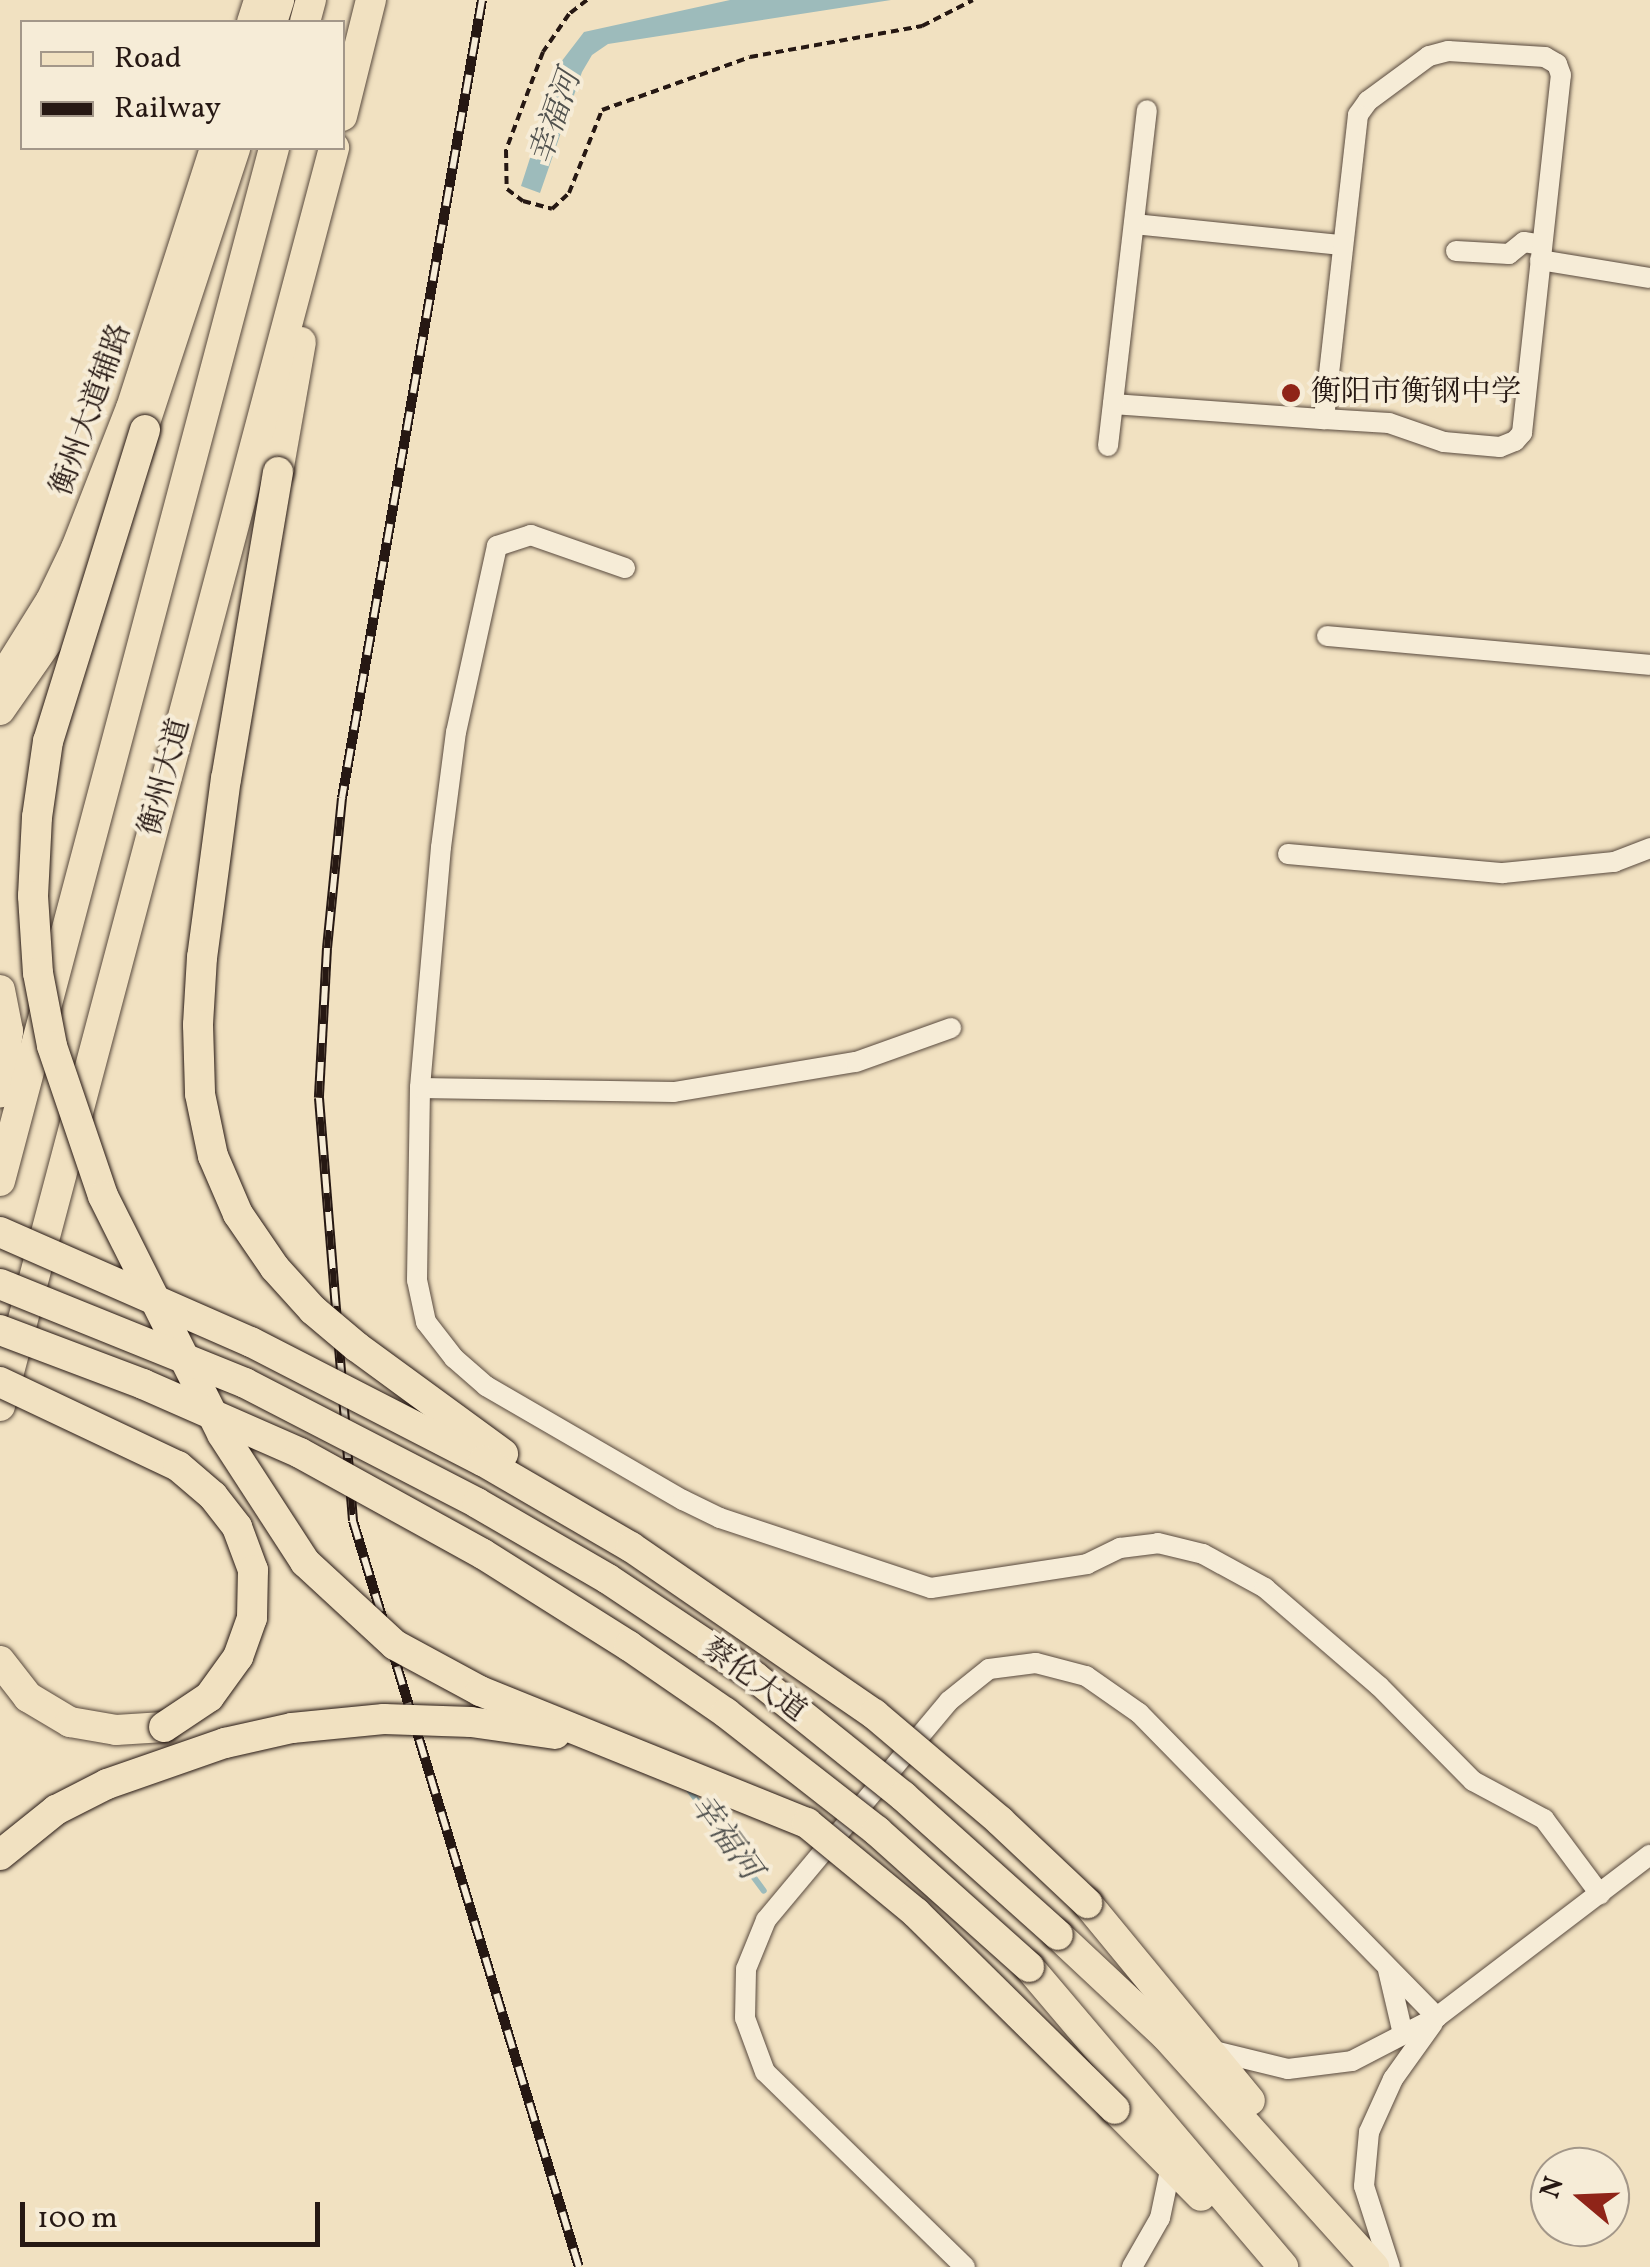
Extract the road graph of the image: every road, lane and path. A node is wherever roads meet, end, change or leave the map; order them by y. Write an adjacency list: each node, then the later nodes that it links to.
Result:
1 (371, 0): 4 (highway)
2 (587, 0): 3 (path)
3 (973, 0)
4 (345, 104)
5 (1147, 110): 11 (street)
6 (213, 150): 23 (main road, 衡州大道辅路)
7 (235, 150): 18 (highway)
8 (273, 150): 31 (highway, 衡州大道)
9 (334, 150): 34 (highway, 衡州大道)
10 (335, 150): 37 (highway, bridge)
11 (1134, 224): 12 (street); 16 (street)
12 (1342, 245): 14 (street); 17 (street)
13 (1456, 250): 14 (street)
14 (1541, 258): 15 (street); 17 (street)
15 (1650, 278)
16 (1113, 404): 17 (street); 19 (street)
17 (1324, 419)
18 (146, 430): 24 (highway, bridge); 39 (highway, bridge)
19 (1108, 446)
20 (625, 568): 29 (street)
21 (1327, 636): 22 (street)
22 (1650, 666)
23 (0, 680)
24 (0, 710)
25 (1650, 848): 26 (street)
26 (1288, 854)
27 (0, 990): 30 (highway)
28 (951, 1028): 29 (street)
29 (420, 1088): 42 (street)
30 (0, 1092)
31 (0, 1181)
32 (0, 1232): 37 (highway, bridge)
33 (0, 1284): 47 (highway, 蔡伦大道, bridge)
34 (12, 1323): 36 (highway, 衡州大道); 45 (highway, 蔡伦大道, bridge)
35 (0, 1382): 38 (highway, bridge)
36 (0, 1406)
37 (631, 1548): 48 (highway, bridge)
38 (0, 1661)
39 (625, 1749): 40 (highway, bridge); 49 (highway, bridge)
40 (0, 1855)
41 (1650, 1855): 42 (street)
42 (1600, 1894): 44 (street)
43 (1388, 1968): 44 (street); 46 (street); 51 (street)
44 (1437, 2017): 46 (street); 56 (street)
45 (1074, 2018): 49 (highway); 54 (highway, 蔡伦大道)
46 (1403, 2034): 48 (street)
47 (1166, 2036): 48 (street); 50 (highway, 蔡伦大道)
48 (1213, 2051): 50 (highway)
49 (1171, 2166): 52 (street); 53 (highway)
50 (1334, 2217): 55 (highway, 蔡伦大道)
51 (965, 2267)
52 (1132, 2267)
53 (1272, 2267)
54 (1284, 2267)
55 (1374, 2267)
56 (1390, 2267)

